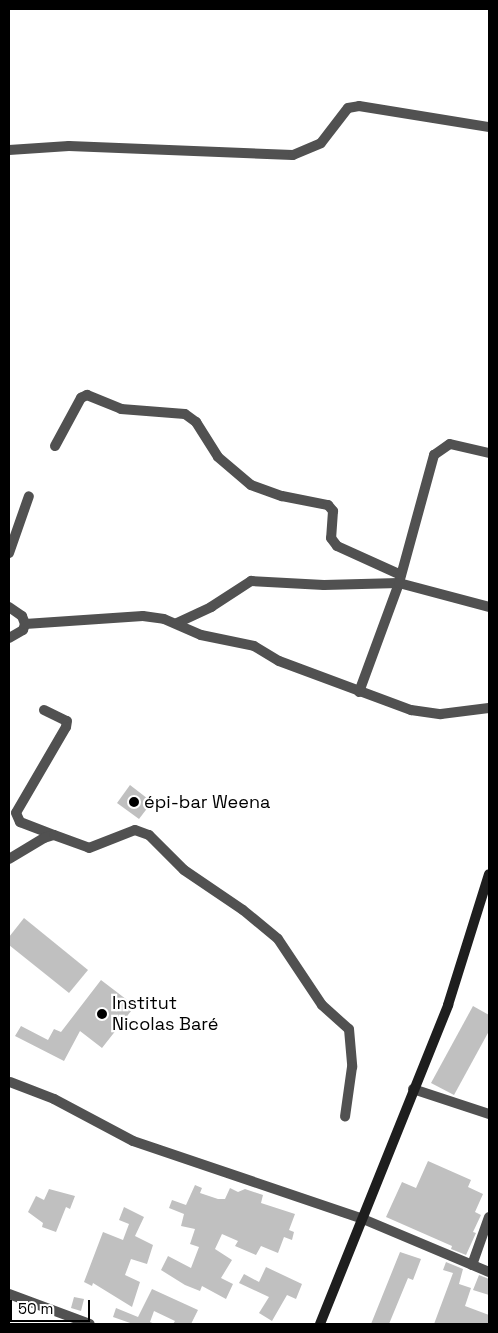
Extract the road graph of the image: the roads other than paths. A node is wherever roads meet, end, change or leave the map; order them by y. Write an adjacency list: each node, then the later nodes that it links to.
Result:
1 (489, 126): 2 (street)
2 (9, 150)
3 (56, 446): 7 (street)
4 (489, 454): 7 (street)
5 (29, 496): 6 (street)
6 (9, 553)
7 (400, 579): 9 (street); 10 (street); 13 (street)
8 (9, 607): 11 (street)
9 (489, 607)
10 (177, 623): 11 (street); 13 (street)
11 (26, 624): 12 (street)
12 (9, 638)
13 (359, 692): 14 (street)
14 (489, 708)
15 (44, 710): 16 (street)
16 (54, 835): 17 (street); 22 (street)
17 (9, 859)
18 (489, 874): 20 (main road)
19 (10, 1082): 24 (street)
20 (413, 1088): 21 (street); 24 (main road)
21 (489, 1114)
22 (345, 1117)
23 (489, 1217): 25 (street)
24 (363, 1219): 25 (street); 29 (main road)
25 (472, 1265): 26 (street)
26 (489, 1272)
27 (9, 1294): 28 (street)
28 (90, 1324)
29 (320, 1324)

